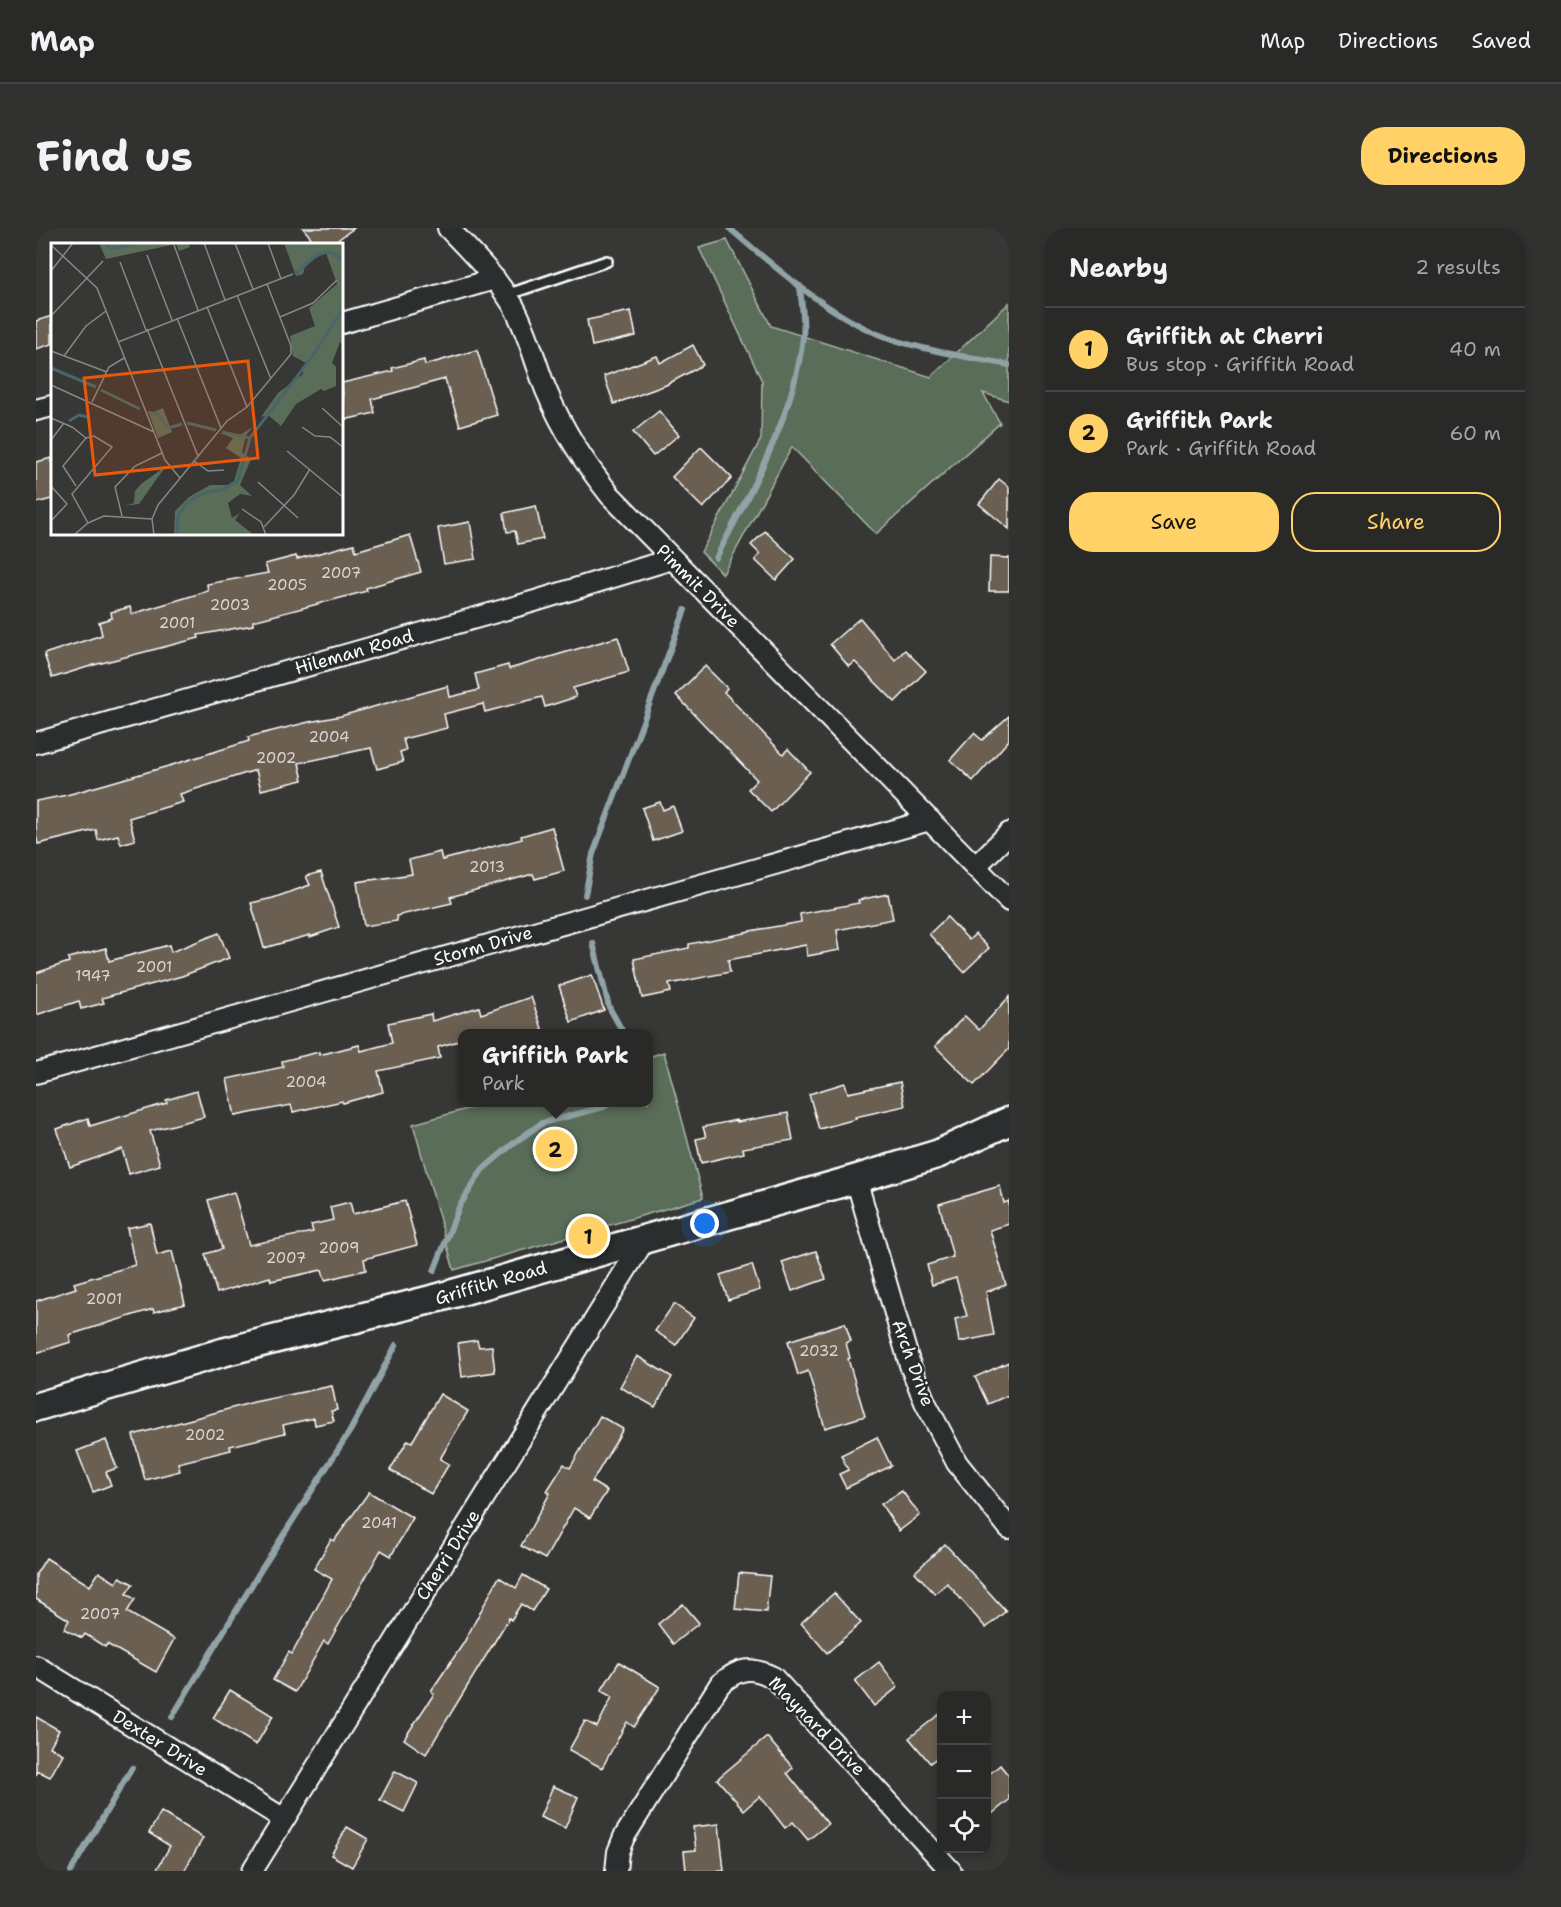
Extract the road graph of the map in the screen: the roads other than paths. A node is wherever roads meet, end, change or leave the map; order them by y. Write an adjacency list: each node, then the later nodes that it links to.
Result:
1 (448, 228): 3 (street, Pimmit Drive)
2 (607, 261): 3 (lane)
3 (500, 287): 4 (street); 7 (street, Pimmit Drive)
4 (344, 323)
5 (51, 406): 6 (street)
6 (36, 410)
7 (672, 559): 8 (street, Hileman Road); 9 (street, Pimmit Drive)
8 (36, 742)
9 (930, 820): 11 (street, Pimmit Drive); 13 (street, Storm Drive)
10 (1009, 833): 11 (street)
11 (975, 867): 12 (street, Pimmit Drive)
12 (1009, 901)
13 (36, 1073)
14 (1009, 1121): 15 (street, Griffith Road)
15 (856, 1179): 16 (street, Griffith Road); 18 (street, Arch Drive)
16 (645, 1239): 17 (street, Griffith Road); 20 (street, Cherri Drive)
17 (36, 1407)
18 (1009, 1528)
19 (36, 1666): 20 (street, Dexter Drive)
20 (284, 1818): 21 (street, Cherri Drive)
21 (252, 1871)
22 (616, 1871): 23 (street, Maynard Drive)
23 (951, 1871)

